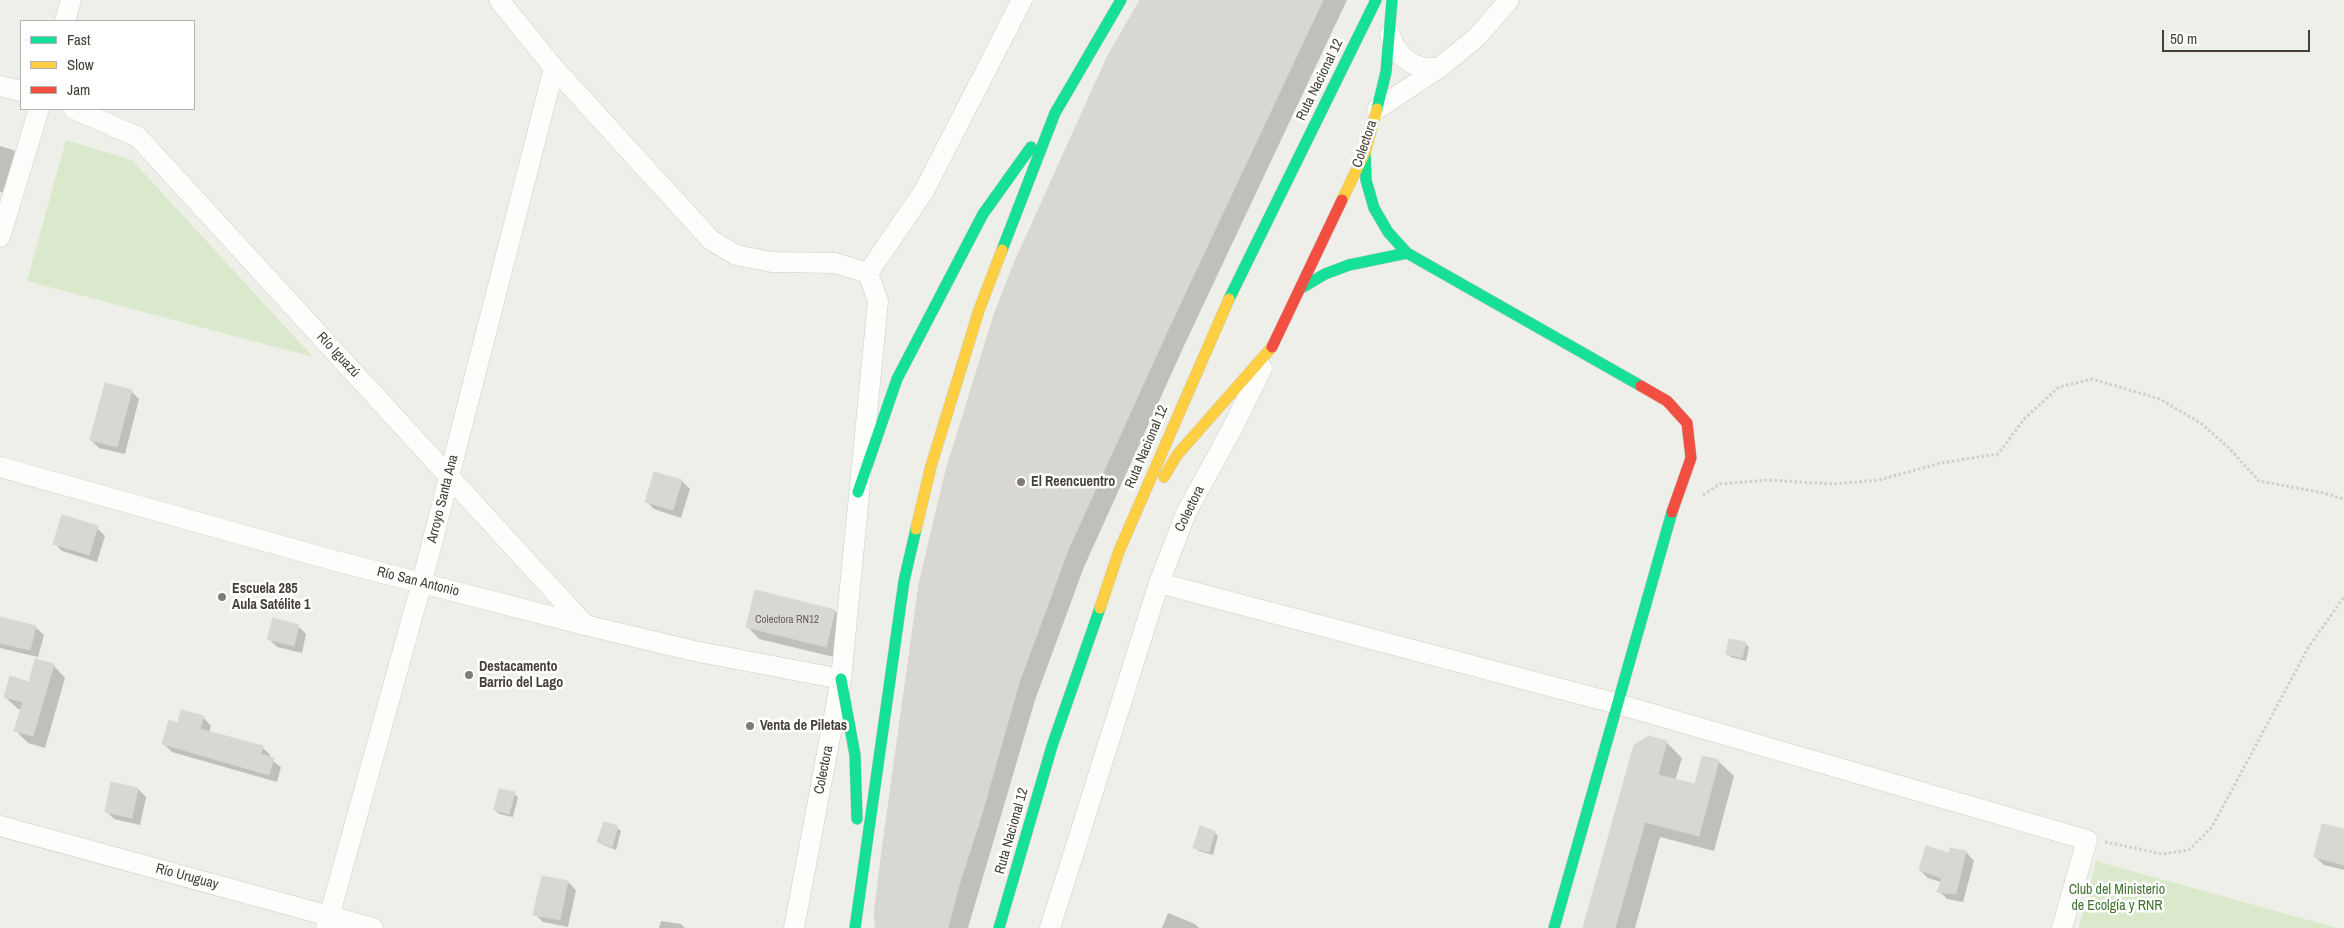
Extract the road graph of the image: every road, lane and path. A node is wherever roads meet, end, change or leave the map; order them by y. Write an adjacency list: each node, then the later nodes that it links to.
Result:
1 (71, 0): 8 (street)
2 (500, 0): 10 (street)
3 (1022, 0): 21 (street)
4 (1121, 0): 17 (main road)
5 (1376, 0): 29 (main road, Ruta Nacional 12)
6 (1392, 0): 9 (main road, Colectora)
7 (1509, 0): 11 (street)
8 (65, 20)
9 (1390, 35): 11 (street); 14 (main road, Colectora)
10 (554, 68): 21 (street); 25 (street, Arroyo Santa Ana)
11 (1439, 68): 14 (street)
12 (0, 86): 13 (street)
13 (20, 91)
14 (1377, 109): 18 (main road, Colectora)
15 (39, 110): 19 (street)
16 (76, 110): 25 (street, Río Iguazú)
17 (1055, 113): 26 (main road); 38 (main road)
18 (1365, 152): 20 (main road); 22 (main road, Colectora)
19 (0, 237)
20 (1407, 254): 22 (main road); 28 (main road)
21 (868, 273): 26 (street, Colectora)
22 (1303, 287): 23 (main road, Colectora)
23 (1272, 347): 29 (main road); 31 (street, Colectora)
24 (0, 467): 30 (street, Río San Antonio)
25 (449, 476): 30 (street, Arroyo Santa Ana); 33 (street, Río Iguazú)
26 (858, 492): 34 (street, Colectora)
27 (2344, 499): 28 (path)
28 (1672, 513): 35 (main road)
29 (1119, 551): 43 (main road, Ruta Nacional 12)
30 (422, 582): 33 (street, Río San Antonio); 39 (street, Arroyo Santa Ana)
31 (1159, 583): 35 (street); 44 (street, Colectora)
32 (2344, 597): 37 (path)
33 (585, 625): 34 (street, Río San Antonio)
34 (841, 679): 38 (main road); 41 (street, Colectora)
35 (1618, 704): 37 (street); 45 (main road)
36 (0, 826): 39 (street, Río Uruguay)
37 (2087, 840): 46 (street)
38 (859, 900): 42 (main road)
39 (328, 922): 40 (street, Río Uruguay)
40 (373, 928)
41 (794, 928)
42 (855, 928)
43 (999, 928)
44 (1050, 928)
45 (1554, 928)
46 (2062, 928)

